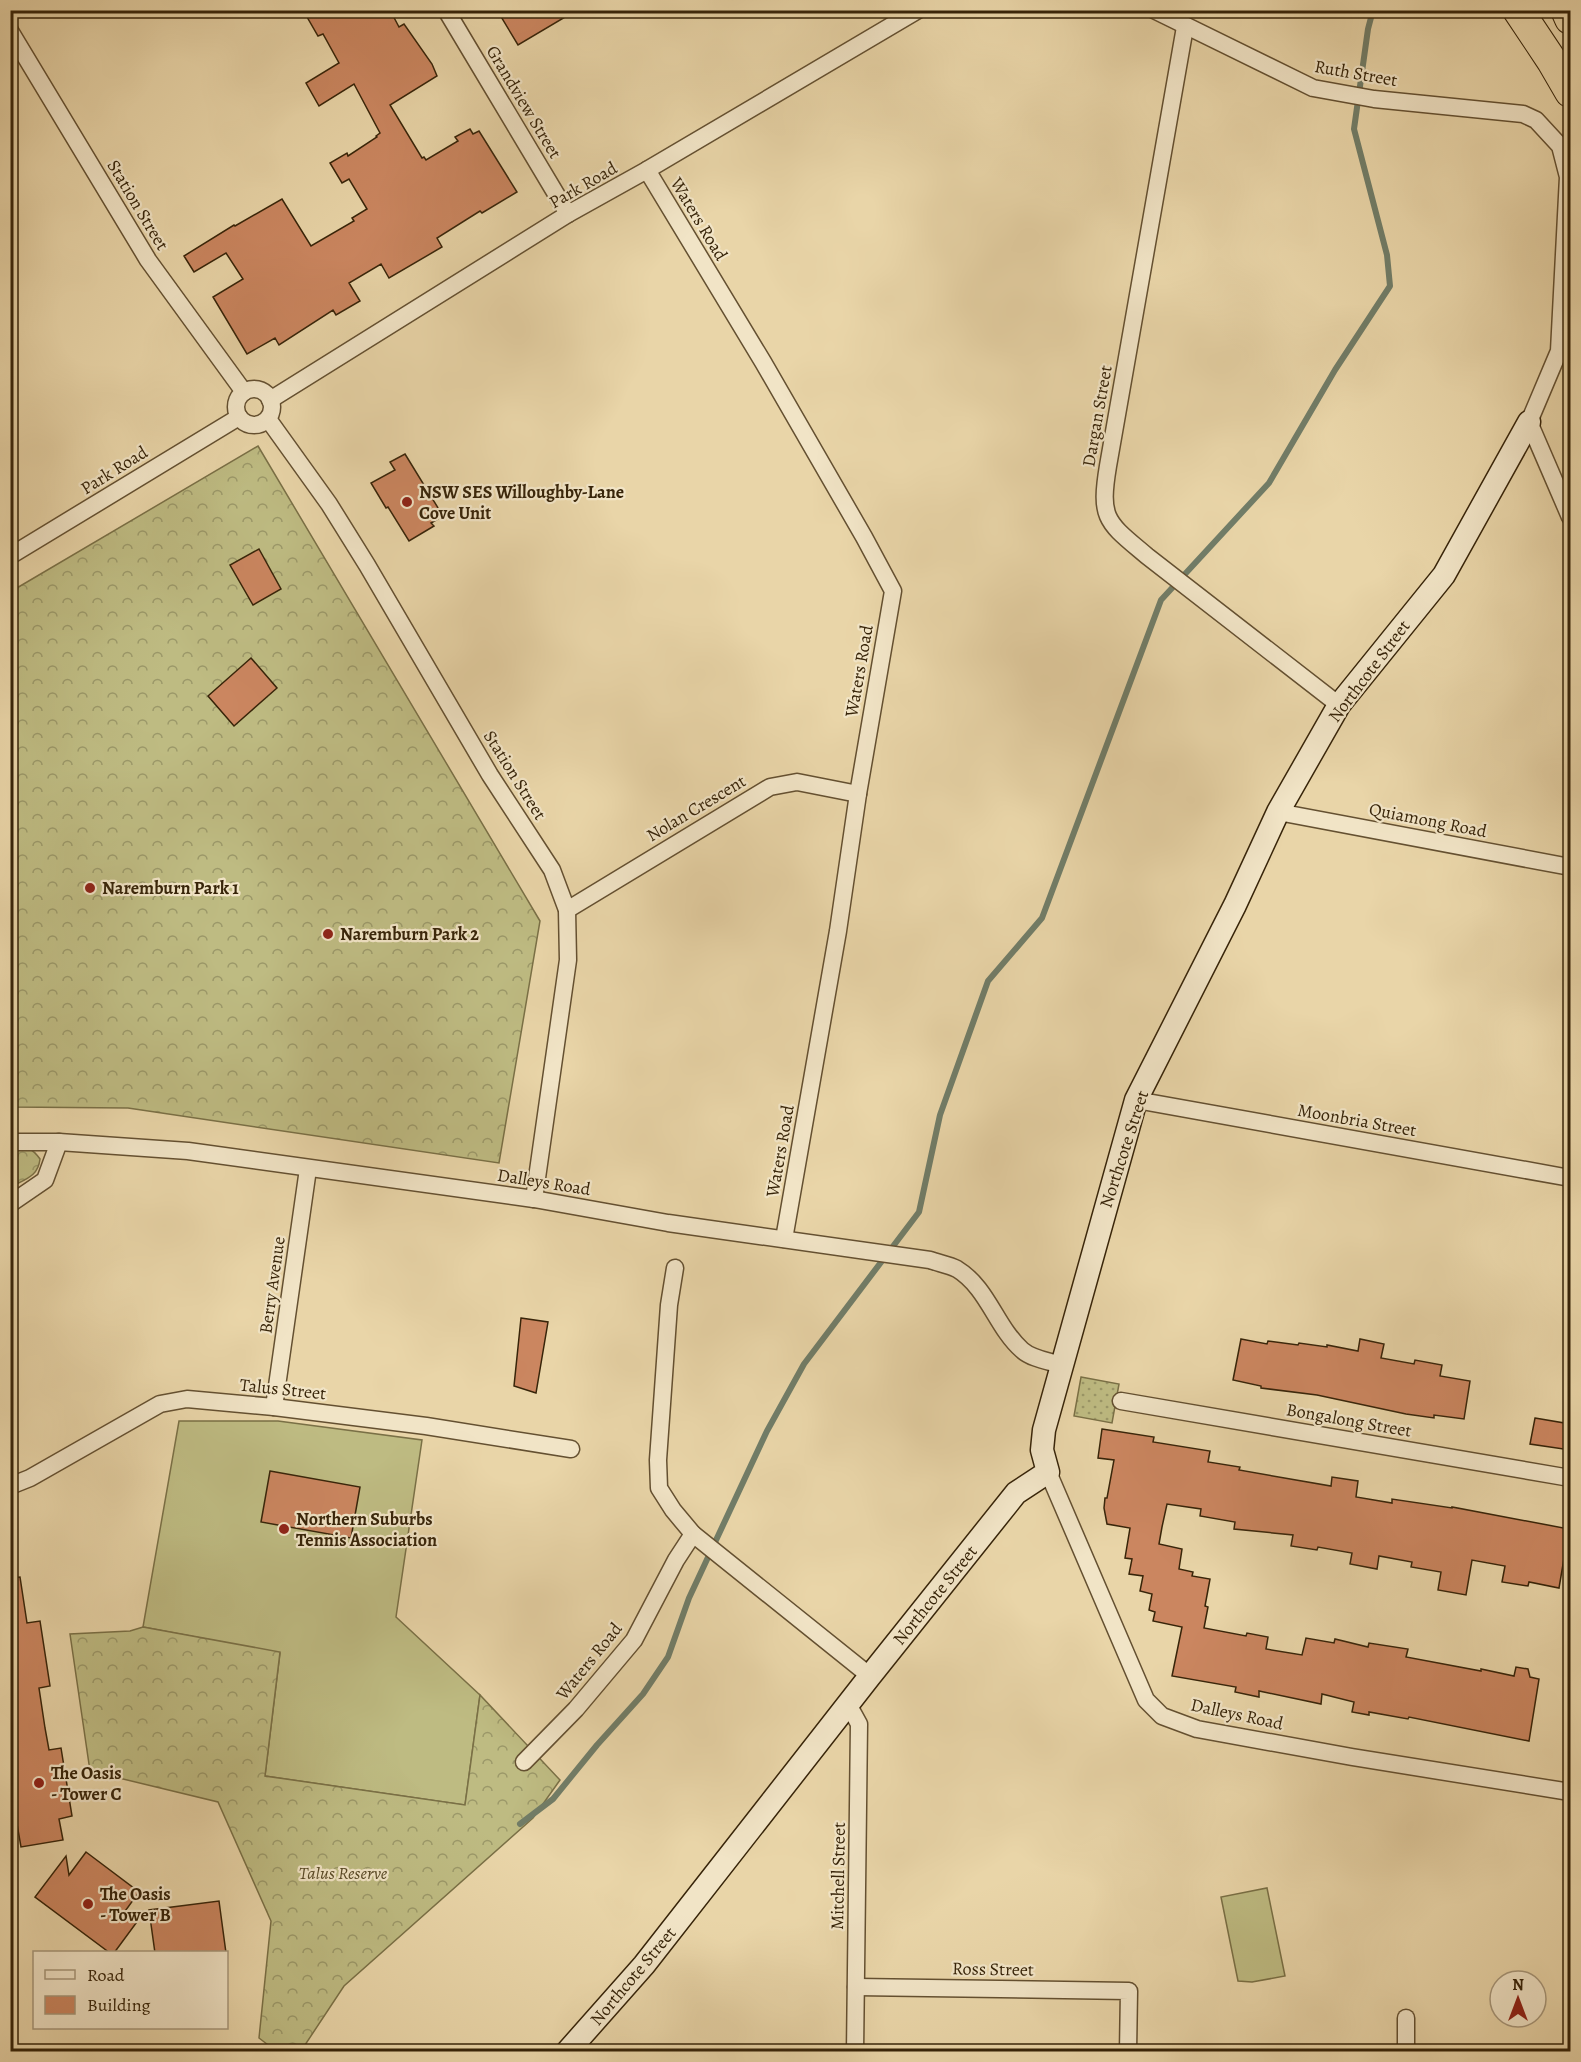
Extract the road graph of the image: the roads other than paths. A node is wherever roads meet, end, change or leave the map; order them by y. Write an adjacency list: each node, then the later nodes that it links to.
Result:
1 (446, 10): 12 (street, Grandview Street)
2 (918, 10): 11 (street, Park Road)
3 (1154, 10): 7 (street, Ruth Street)
4 (1518, 10): 9 (highway)
5 (1566, 10): 6 (highway)
6 (1570, 19)
7 (1185, 27): 10 (street, Ruth Street); 20 (street, Dargan Street)
8 (10, 31): 13 (street, Station Street)
9 (1570, 92)
10 (1530, 116): 17 (street, Northcote Street)
11 (647, 170): 12 (street, Park Road); 21 (street, Waters Road)
12 (568, 214): 14 (street, Park Road)
13 (244, 392): 14 (street); 15 (street)
14 (270, 400): 16 (street)
15 (239, 417): 16 (street); 19 (street, Park Road)
16 (268, 419): 24 (street, Station Street)
17 (1529, 422): 18 (street); 20 (street, Northcote Street)
18 (1570, 517)
19 (10, 556)
20 (1340, 705): 22 (street, Northcote Street)
21 (858, 794): 24 (street, Nolan Crescent); 32 (street, Waters Road)
22 (1278, 812): 23 (street, Quiamong Road); 25 (street, Northcote Street)
23 (1570, 867)
24 (567, 910): 30 (street, Station Street)
25 (1136, 1100): 29 (street, Moonbria Street); 34 (street, Northcote Street)
26 (10, 1142): 27 (street, Dalleys Road)
27 (58, 1142): 28 (street, Dalleys Road); 31 (street)
28 (308, 1169): 30 (street, Dalleys Road); 36 (street, Berry Avenue)
29 (1570, 1178)
30 (534, 1199): 32 (street, Dalleys Road)
31 (10, 1204)
32 (784, 1239): 34 (street, Dalleys Road)
33 (675, 1268): 41 (street)
34 (1061, 1365): 38 (street, Northcote Street)
35 (1120, 1401): 39 (street, Bongalong Street)
36 (274, 1407): 37 (street, Talus Street); 40 (street, Talus Street)
37 (571, 1449)
38 (1048, 1472): 42 (street, Northcote Street); 45 (street, Dalleys Road)
39 (1570, 1478)
40 (10, 1486)
41 (693, 1534): 42 (street); 44 (street, Waters Road)
42 (870, 1676): 43 (street, Northcote Street)
43 (848, 1704): 46 (street, Mitchell Street); 48 (street, Northcote Street)
44 (524, 1762)
45 (1570, 1792)
46 (856, 1987): 49 (street, Mitchell Street); 50 (street, Ross Street)
47 (1406, 2018): 51 (street)
48 (572, 2049)
49 (855, 2052)
50 (1128, 2052)
51 (1406, 2052)

